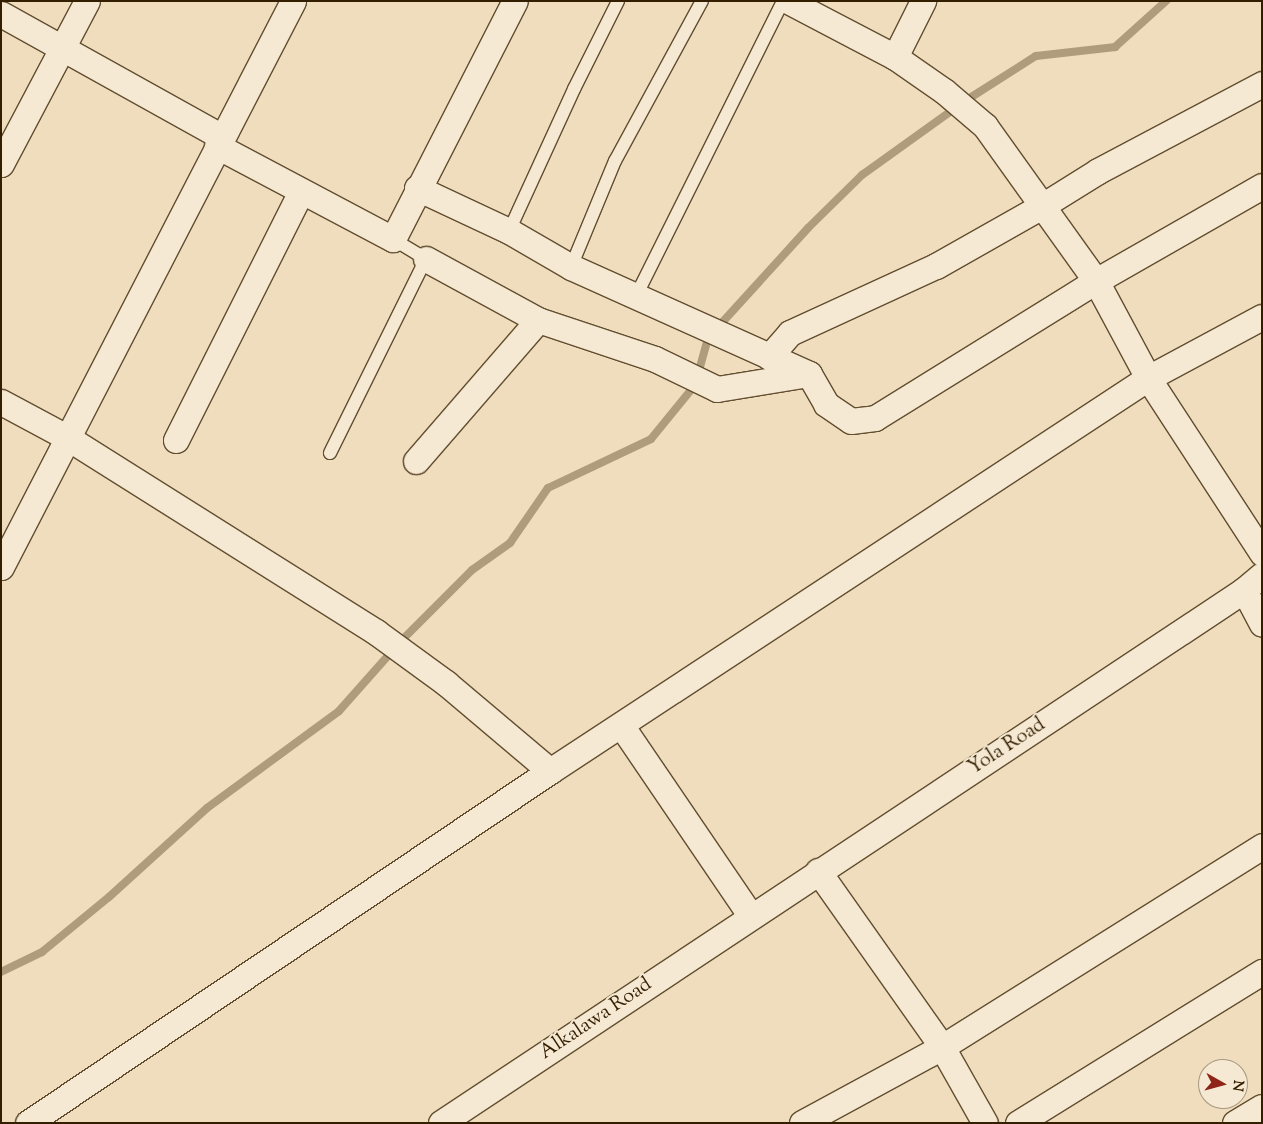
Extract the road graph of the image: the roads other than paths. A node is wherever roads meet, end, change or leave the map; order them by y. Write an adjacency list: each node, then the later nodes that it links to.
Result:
1 (87, 1): 10 (street)
2 (293, 1): 13 (street)
3 (515, 1): 16 (street)
4 (618, 1): 19 (lane)
5 (702, 1): 22 (lane)
6 (783, 1): 24 (lane)
7 (788, 1): 11 (street)
8 (923, 1): 11 (street)
9 (1, 14): 10 (street)
10 (61, 49): 13 (street); 14 (street)
11 (895, 57): 18 (street)
12 (1262, 84): 18 (street)
13 (219, 142): 17 (street); 31 (street)
14 (1, 164)
15 (1262, 186): 23 (street)
16 (417, 188): 19 (street); 20 (street)
17 (301, 192): 20 (street); 32 (street)
18 (1042, 206): 23 (street); 27 (street)
19 (509, 231): 22 (street)
20 (393, 239): 21 (lane)
21 (426, 259): 26 (street); 33 (lane)
22 (572, 266): 24 (street)
23 (1096, 281): 28 (street); 29 (street)
24 (636, 296): 27 (street)
25 (1262, 317): 29 (street)
26 (538, 320): 28 (street); 34 (street)
27 (769, 357): 28 (street)
28 (809, 374)
29 (1148, 378): 35 (street); 39 (street)
30 (1, 402): 31 (street)
31 (68, 438): 36 (street); 40 (street)
32 (176, 440)
33 (330, 453)
34 (416, 461)
35 (1262, 553)
36 (1, 567)
37 (1253, 583): 38 (street); 42 (street, Yola Road)
38 (1262, 624)
39 (621, 725): 40 (street); 43 (street)
40 (550, 771): 47 (street)
41 (1262, 846): 45 (street)
42 (818, 871): 43 (street, Yola Road); 45 (street)
43 (751, 916): 48 (street, Alkalawa Road)
44 (1262, 972): 51 (street)
45 (942, 1047): 49 (street); 50 (street)
46 (1262, 1107): 52 (street)
47 (28, 1123)
48 (441, 1123)
49 (802, 1123)
50 (985, 1123)
51 (1018, 1123)
52 (1235, 1123)

